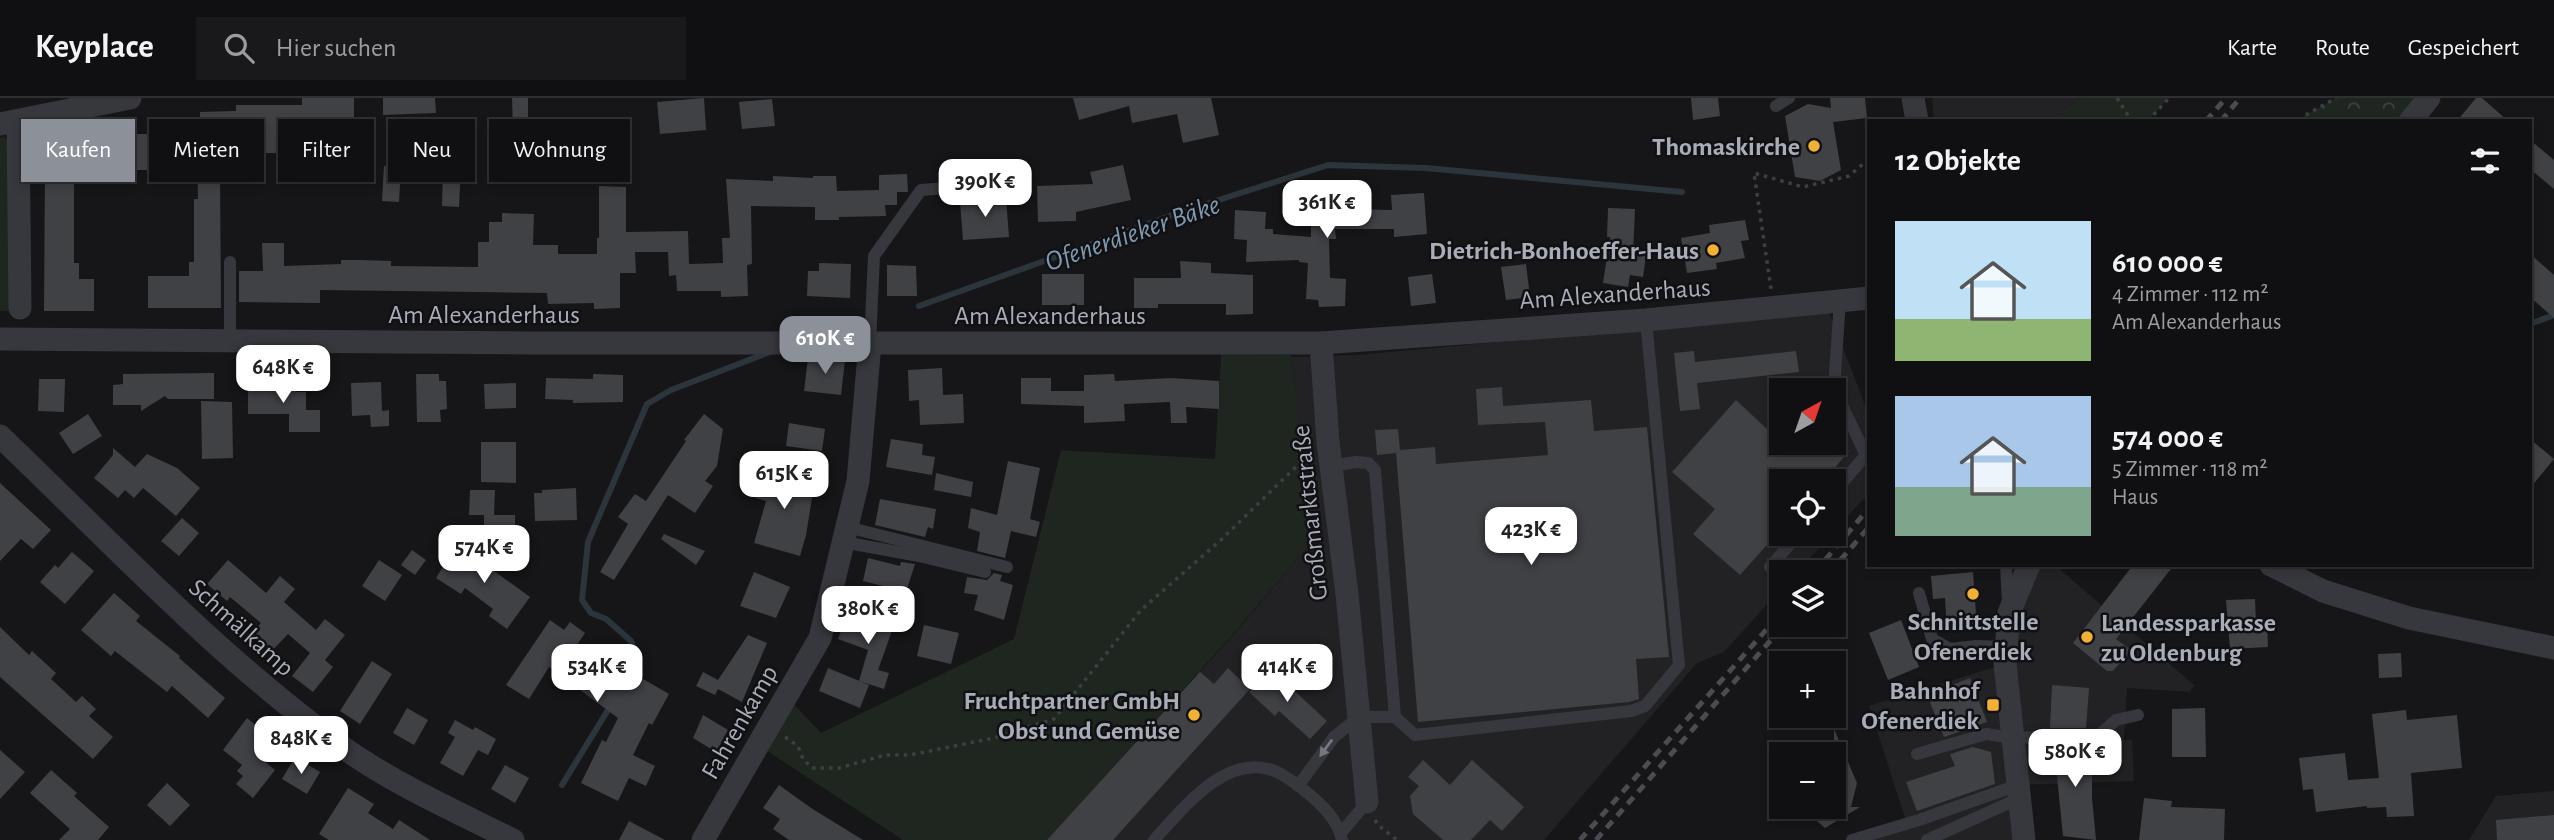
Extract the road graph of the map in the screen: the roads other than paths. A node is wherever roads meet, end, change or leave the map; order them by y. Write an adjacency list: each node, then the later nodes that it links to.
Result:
1 (130, 98): 8 (street)
2 (1789, 98): 5 (lane)
3 (1913, 98): 6 (street)
4 (2429, 98): 7 (street)
5 (1776, 106)
6 (1917, 119)
7 (2412, 119)
8 (9, 123): 13 (street)
9 (1000, 184): 17 (lane)
10 (230, 262): 16 (lane)
11 (1867, 299): 12 (street, Am Alexanderhaus)
12 (1840, 300): 14 (street, Am Alexanderhaus); 20 (lane)
13 (20, 308)
14 (1646, 320): 18 (street, Am Alexanderhaus); 37 (lane)
15 (0, 339): 16 (street, Am Alexanderhaus)
16 (230, 341): 17 (street, Am Alexanderhaus)
17 (870, 343): 18 (street, Am Alexanderhaus); 23 (street, Fahrenkamp)
18 (1321, 343): 21 (street, Großmarktstraße)
19 (0, 436): 44 (street, Schmälkamp)
20 (1867, 454): 22 (lane)
21 (1331, 466): 36 (street, Großmarktstraße); 37 (lane)
22 (1846, 478)
23 (845, 534): 26 (lane); 30 (lane); 45 (street, Fahrenkamp)
24 (1788, 546): 25 (lane)
25 (1776, 560)
26 (1007, 567)
27 (2006, 567): 32 (lane)
28 (2028, 567): 32 (street)
29 (2275, 567): 34 (street)
30 (985, 572)
31 (1919, 593): 33 (lane)
32 (2009, 613): 33 (street)
33 (2006, 647): 38 (street)
34 (2554, 648)
35 (2138, 715): 38 (lane)
36 (1359, 716): 37 (lane); 40 (lane, one-way to 40); 42 (street, Großmarktstraße)
37 (1395, 717)
38 (2013, 738): 39 (lane); 41 (street)
39 (1917, 754)
40 (1298, 786): 43 (lane); 46 (lane)
41 (2019, 792): 47 (lane); 48 (lane); 49 (street)
42 (1367, 802): 43 (lane)
43 (1341, 837)
44 (513, 840)
45 (703, 840)
46 (1154, 840)
47 (1852, 840)
48 (1927, 840)
49 (2024, 840)

